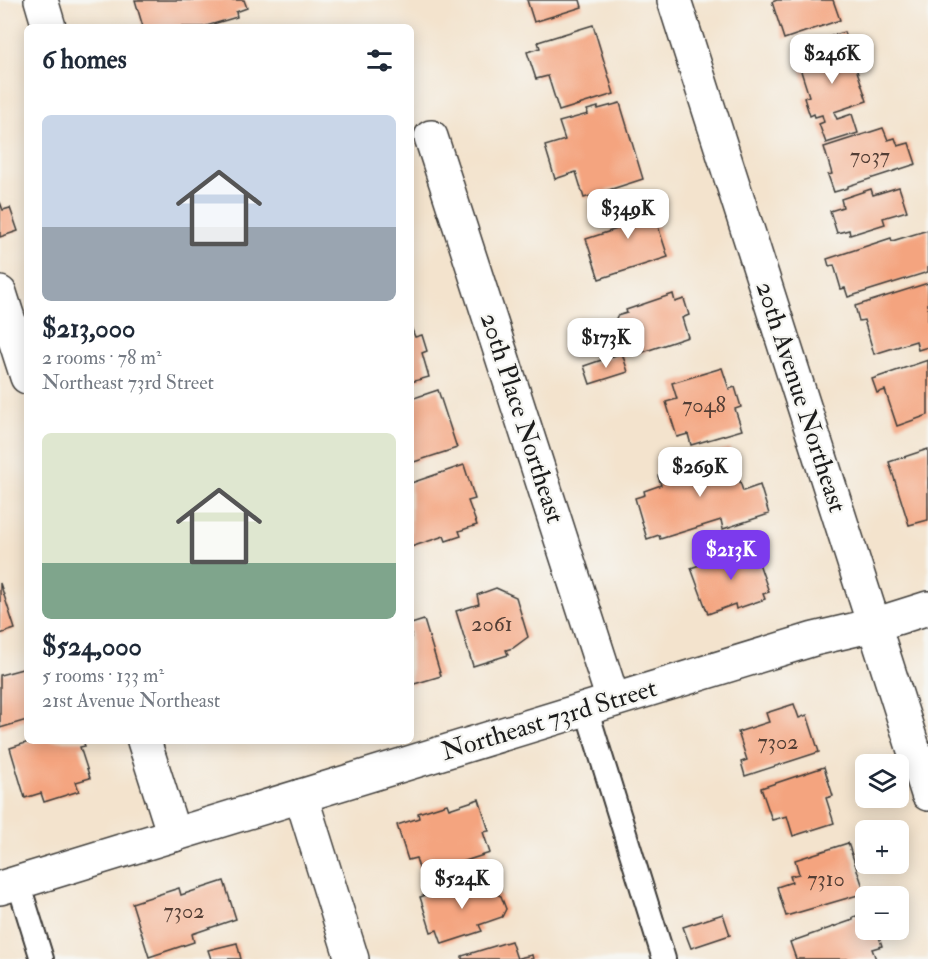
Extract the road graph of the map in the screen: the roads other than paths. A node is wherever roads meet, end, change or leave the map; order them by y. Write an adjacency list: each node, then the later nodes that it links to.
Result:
1 (41, 0): 3 (street)
2 (674, 0): 8 (street, 20th Avenue Northeast)
3 (48, 24)
4 (431, 137): 9 (street, 20th Place Northeast)
5 (0, 293): 6 (street)
6 (24, 368)
7 (928, 608): 8 (street, Northeast 73rd Street)
8 (874, 625): 9 (street, Northeast 73rd Street); 11 (street, 20th Avenue Northeast)
9 (599, 704): 12 (street, Northeast 73rd Street); 17 (lane)
10 (145, 744): 13 (street)
11 (928, 794)
12 (301, 796): 13 (street, Northeast 73rd Street); 16 (street)
13 (174, 835): 14 (street, Northeast 73rd Street)
14 (9, 885): 15 (lane)
15 (42, 959)
16 (352, 959)
17 (664, 959)

